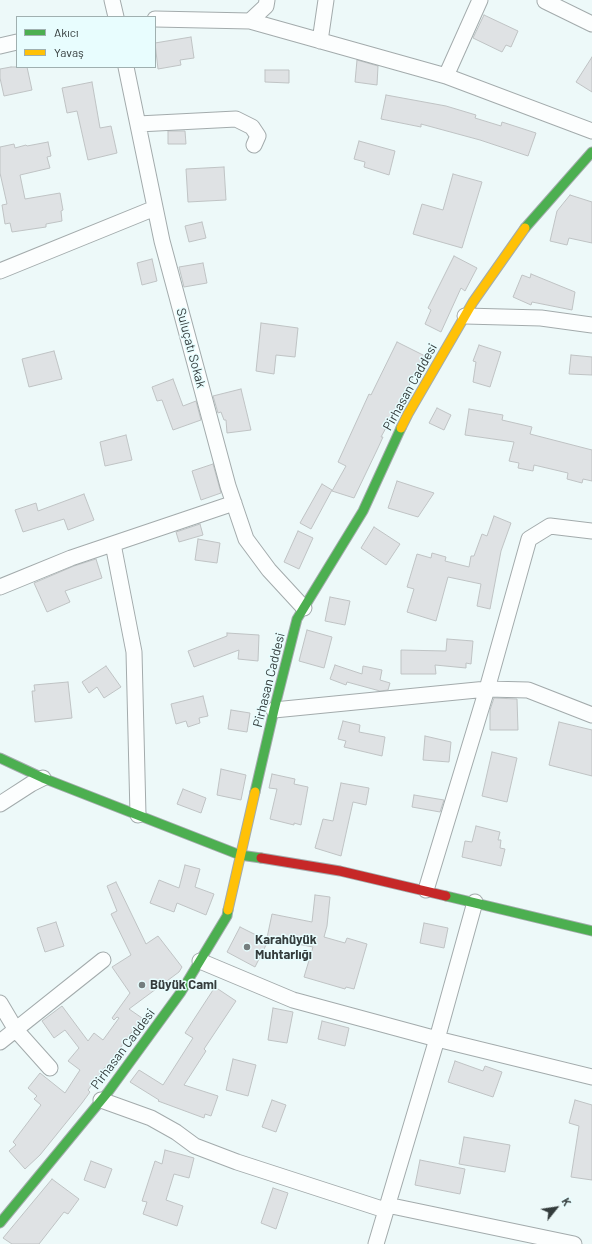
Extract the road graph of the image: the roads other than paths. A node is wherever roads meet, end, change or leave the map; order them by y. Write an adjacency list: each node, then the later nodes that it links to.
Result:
1 (112, 0): 6 (street)
2 (267, 0): 8 (street)
3 (326, 0): 10 (street)
4 (480, 0): 14 (street)
5 (544, 1): 9 (street)
6 (116, 16)
7 (156, 19): 8 (street)
8 (250, 21): 10 (street)
9 (592, 24)
10 (320, 41): 14 (street)
11 (16, 42): 12 (street)
12 (0, 46)
13 (126, 68): 15 (street, Suluçatı Sokak)
14 (446, 76): 16 (street)
15 (138, 124): 17 (street); 19 (street, Suluçatı Sokak)
16 (592, 131)
17 (254, 145)
18 (592, 152): 21 (street, Pirhasan Caddesi)
19 (155, 208): 20 (street); 23 (street, Suluçatı Sokak)
20 (0, 270)
21 (465, 316): 22 (street); 27 (street, Pirhasan Caddesi)
22 (592, 325)
23 (234, 503): 25 (street); 27 (street, Suluçatı Sokak)
24 (592, 531): 28 (street)
25 (113, 544): 26 (street); 34 (street)
26 (0, 588)
27 (304, 608): 29 (street, Pirhasan Caddesi)
28 (487, 689): 29 (street); 30 (street); 36 (street)
29 (274, 710): 35 (street, Pirhasan Caddesi)
30 (592, 715)
31 (0, 758): 32 (street)
32 (43, 778): 33 (street); 34 (street)
33 (0, 804)
34 (138, 815): 35 (street)
35 (240, 855): 36 (street); 40 (street, Pirhasan Caddesi)
36 (426, 890): 37 (street)
37 (475, 902): 38 (street); 43 (street)
38 (592, 931)
39 (103, 960): 42 (street)
40 (200, 961): 43 (street); 47 (street, Pirhasan Caddesi)
41 (0, 1003): 42 (street)
42 (16, 1030): 44 (street); 45 (street)
43 (437, 1040): 46 (street); 48 (street)
44 (0, 1042)
45 (50, 1068)
46 (592, 1077)
47 (101, 1100): 48 (street); 49 (street, Pirhasan Caddesi)
48 (386, 1208): 50 (street); 51 (street)
49 (0, 1223)
50 (376, 1244)
51 (574, 1244)

